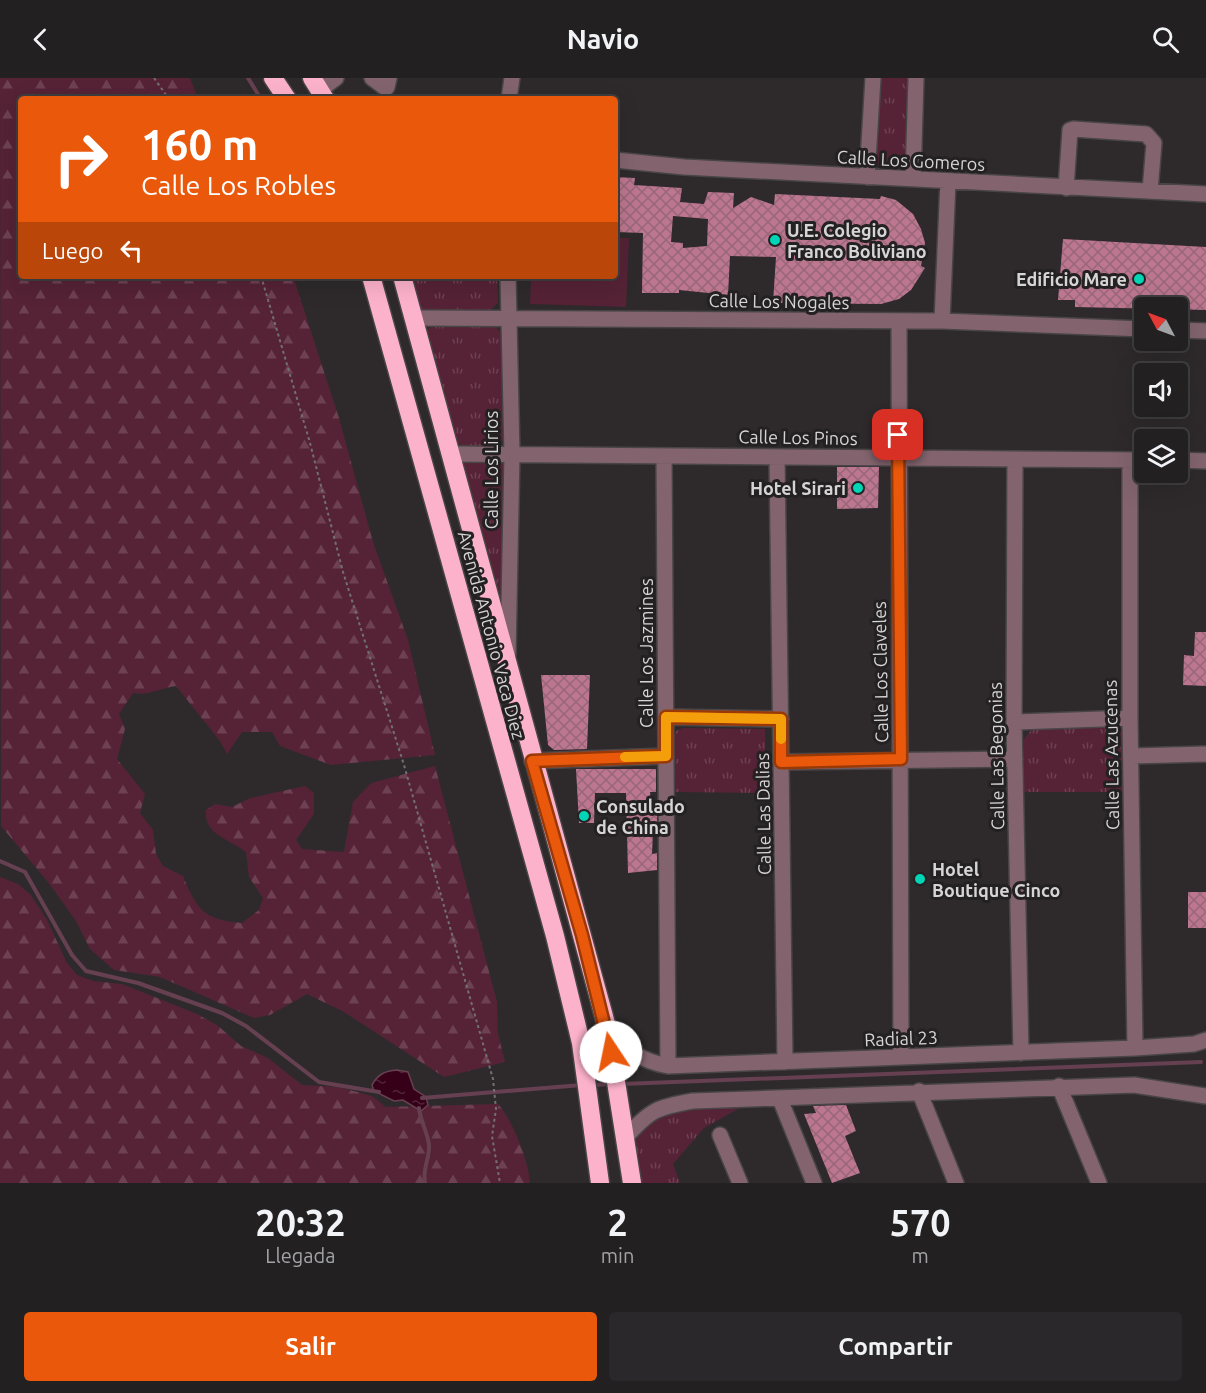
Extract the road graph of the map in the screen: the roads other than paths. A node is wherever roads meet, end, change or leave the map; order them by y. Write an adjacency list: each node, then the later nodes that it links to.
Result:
1 (273, 78): 9 (highway)
2 (336, 78): 8 (street)
3 (372, 78): 4 (street)
4 (389, 78)
5 (512, 78): 10 (street)
6 (873, 78): 12 (street)
7 (916, 78): 13 (street)
8 (318, 85)
9 (285, 96)
10 (510, 96)
11 (618, 160): 12 (street, Calle Los Gomeros)
12 (867, 177): 13 (street, Calle Los Gomeros)
13 (913, 179): 14 (street, Calle Los Gomeros)
14 (948, 181): 15 (street, Calle Los Gomeros); 23 (street)
15 (1066, 188): 16 (street, Calle Los Gomeros); 16 (street)
16 (1150, 191): 17 (street, Calle Los Gomeros)
17 (1206, 194)
18 (371, 279): 50 (highway, Avenida Antonio Vaca Diez)
19 (403, 279): 21 (highway, Avenida Antonio Vaca Diez)
20 (508, 279): 22 (street, Calle Los Lirios)
21 (413, 318): 22 (street, Calle Los Nogales); 28 (highway, Avenida Antonio Vaca Diez)
22 (509, 318): 24 (street, Calle Los Nogales); 29 (street, Calle Los Lirios)
23 (942, 321): 24 (street, Calle Los Nogales); 25 (street, Calle Los Nogales)
24 (899, 322): 32 (street, Calle Los Claveles)
25 (1134, 329)
26 (1188, 331): 27 (street)
27 (1206, 332)
28 (450, 454): 29 (street, Calle Los Pinos); 38 (highway, Avenida Antonio Vaca Diez)
29 (512, 454): 30 (street, Calle Los Pinos); 38 (street, Calle Los Lirios)
30 (664, 456): 31 (street, Calle Los Pinos); 39 (street, Calle Los Jazmines)
31 (777, 457): 32 (street, Calle Los Pinos); 41 (street, Calle Las Dalias)
32 (898, 458): 33 (street, Calle Los Pinos); 46 (street, Calle Los Claveles)
33 (1015, 459): 34 (street, Calle Los Pinos); 42 (street, Calle Las Begonias)
34 (1134, 460)
35 (1188, 460): 36 (street)
36 (1206, 461)
37 (1136, 483): 40 (street, Calle Las Azucenas)
38 (507, 664): 48 (highway, Avenida Antonio Vaca Diez)
39 (666, 717): 41 (street); 44 (street, Calle Los Jazmines)
40 (1130, 717): 42 (street); 45 (street, Calle Las Azucenas)
41 (781, 719): 49 (street, Calle Las Dalias)
42 (1014, 722): 47 (street, Calle Las Begonias)
43 (1206, 754): 45 (street)
44 (666, 756): 48 (street); 58 (street, Calle Los Jazmines)
45 (1131, 756): 54 (street, Calle Las Azucenas)
46 (901, 759): 47 (street); 49 (street); 56 (street, Calle Los Claveles)
47 (1015, 759): 55 (street, Calle Las Begonias)
48 (532, 761): 51 (highway, Avenida Antonio Vaca Diez)
49 (781, 762): 57 (street, Calle Las Dalias)
50 (516, 800): 51 (highway); 65 (highway, Avenida Antonio Vaca Diez)
51 (555, 841): 52 (highway, Avenida Antonio Vaca Diez)
52 (608, 1031): 58 (street, Radial 23); 64 (highway, Avenida Antonio Vaca Diez)
53 (1206, 1040): 54 (street, Radial 23)
54 (1135, 1044): 55 (street, Radial 23)
55 (1021, 1053): 56 (street, Radial 23)
56 (901, 1057): 57 (street, Radial 23)
57 (786, 1062): 58 (street, Radial 23)
58 (668, 1066)
59 (1059, 1086): 60 (street); 61 (street); 70 (street)
60 (919, 1091): 62 (street); 69 (street)
61 (1206, 1096)
62 (780, 1099): 64 (street); 68 (street)
63 (720, 1136): 67 (street)
64 (625, 1138): 66 (highway, Avenida Antonio Vaca Diez)
65 (600, 1183)
66 (632, 1183)
67 (740, 1183)
68 (814, 1183)
69 (956, 1183)
70 (1099, 1183)

